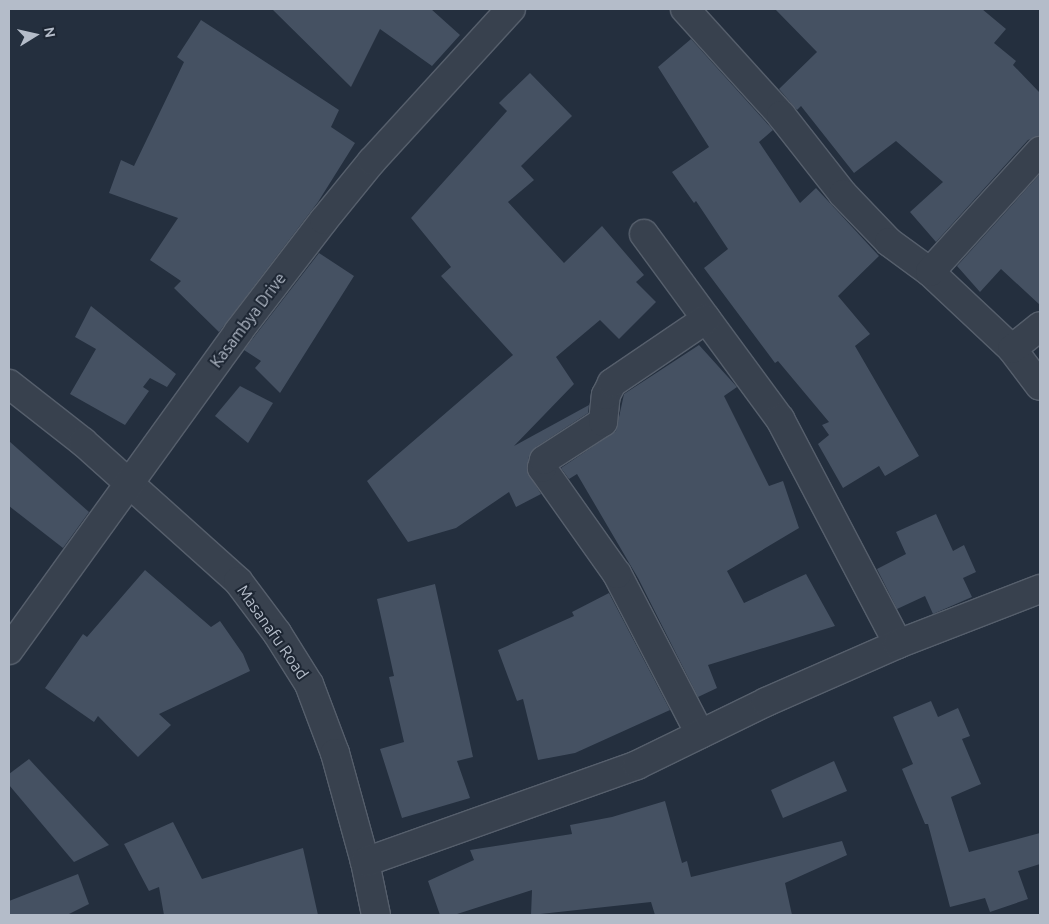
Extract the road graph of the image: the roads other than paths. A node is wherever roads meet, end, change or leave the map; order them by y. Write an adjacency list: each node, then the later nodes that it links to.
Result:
1 (511, 9): 11 (street, Kasambya Drive)
2 (685, 9): 5 (street)
3 (1040, 151): 5 (street)
4 (644, 234): 6 (street)
5 (930, 272): 8 (street)
6 (706, 320): 13 (street); 15 (street)
7 (1040, 326): 8 (street)
8 (1012, 349): 10 (street)
9 (9, 384): 11 (street, Masanafu Road)
10 (1040, 386)
11 (130, 483): 14 (street, Kasambya Drive); 16 (street, Masanafu Road)
12 (1040, 589): 13 (street)
13 (898, 644): 15 (street)
14 (9, 650)
15 (700, 734): 16 (street)
16 (365, 862): 17 (street, Masanafu Road)
17 (376, 915)

